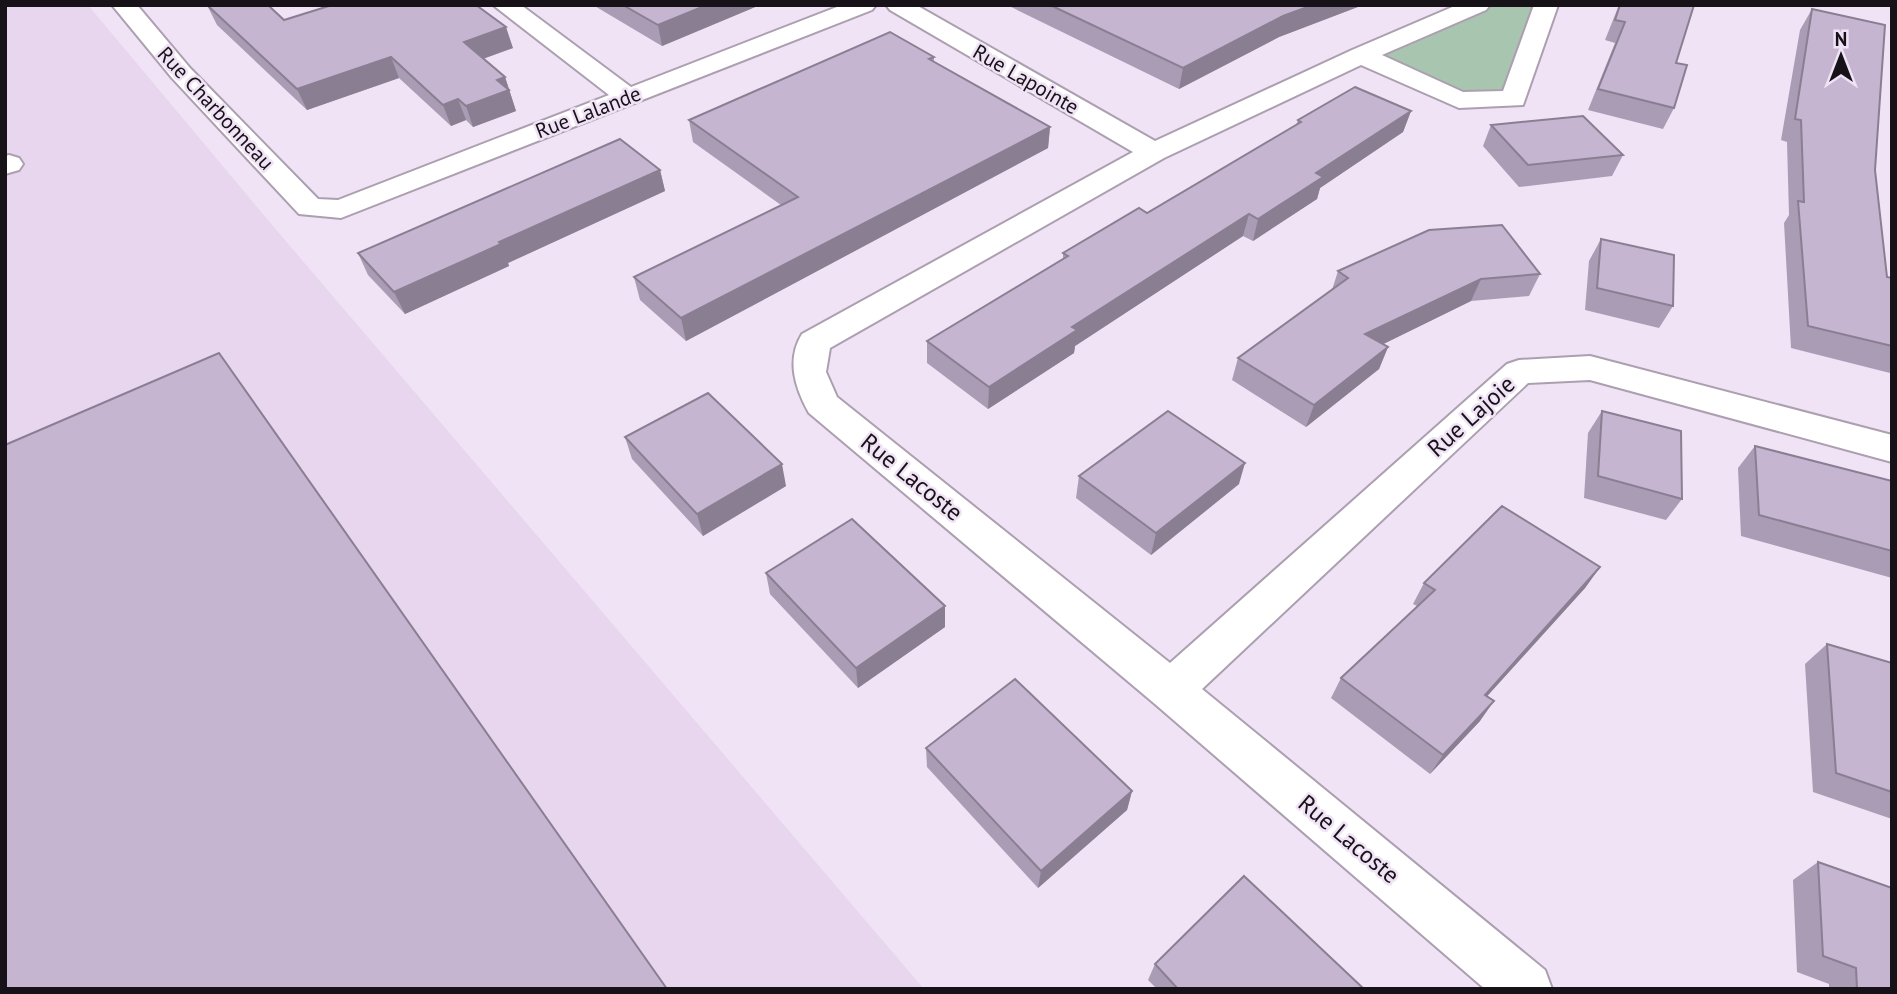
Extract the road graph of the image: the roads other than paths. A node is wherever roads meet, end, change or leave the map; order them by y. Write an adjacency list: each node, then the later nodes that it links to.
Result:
1 (124, 5): 10 (street, Rue Charbonneau)
2 (505, 5): 8 (street)
3 (864, 5): 8 (street, Rue Lalande)
4 (898, 5): 9 (street, Rue Lapointe)
5 (1478, 5): 7 (street, Rue Lacoste)
6 (1546, 5): 7 (street)
7 (1361, 55): 9 (street, Rue Lacoste)
8 (627, 96): 10 (street, Rue Lalande)
9 (1154, 152): 12 (street, Rue Lacoste)
10 (310, 208)
11 (1892, 449): 12 (street, Rue Lajoie)
12 (1171, 690): 13 (street, Rue Lacoste)
13 (1526, 989)

